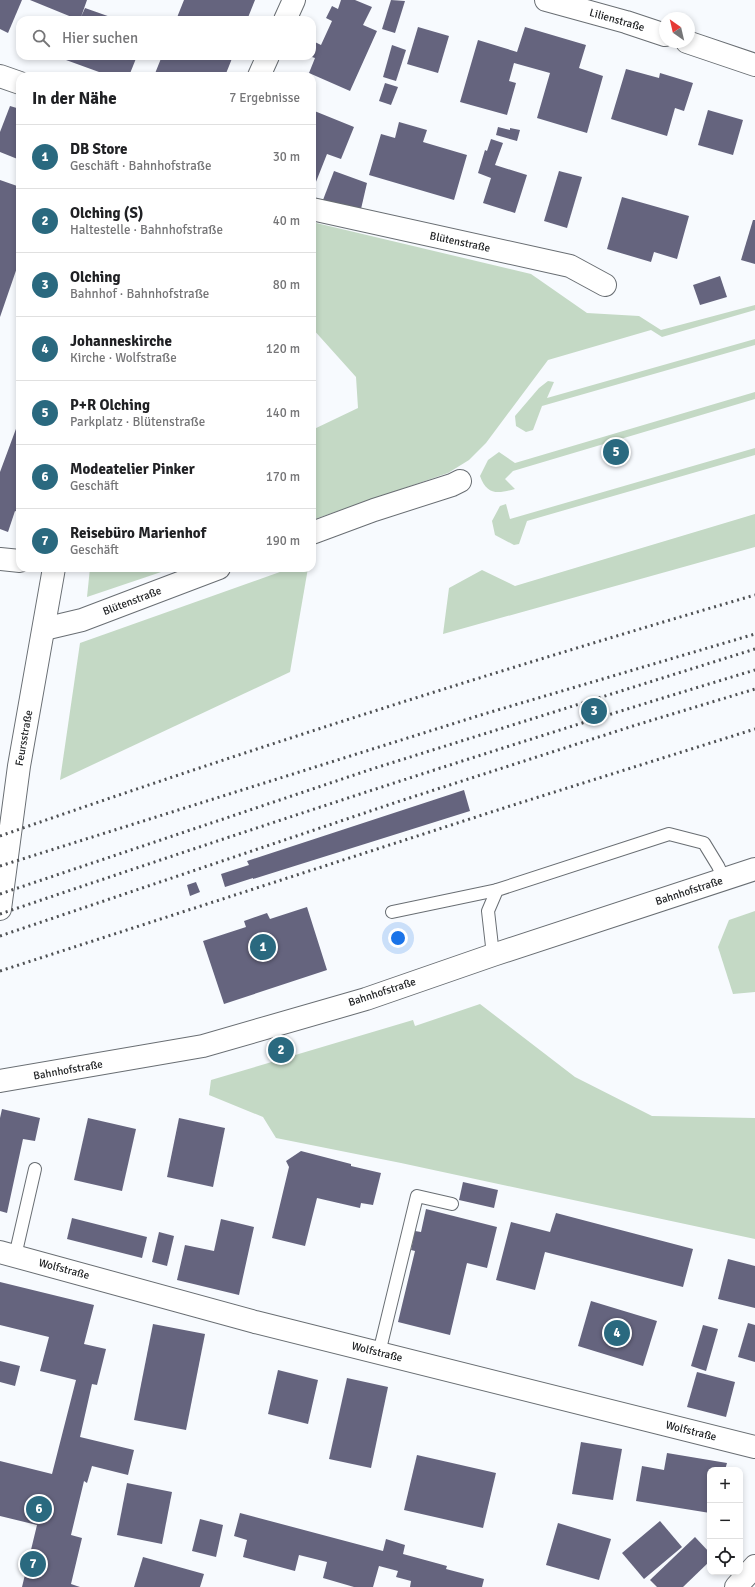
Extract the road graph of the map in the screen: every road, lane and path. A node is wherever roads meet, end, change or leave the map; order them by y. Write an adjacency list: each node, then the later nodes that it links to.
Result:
1 (294, 0): 3 (street)
2 (546, 0): 4 (street, Lilienstraße)
3 (287, 16)
4 (659, 33)
5 (695, 45): 7 (street)
6 (266, 60): 8 (street)
7 (755, 65)
8 (261, 72)
9 (316, 210): 10 (street, Blütenstraße)
10 (605, 285)
11 (460, 481): 12 (street)
12 (316, 532)
13 (0, 559): 14 (street)
14 (16, 561)
15 (53, 572): 17 (street, Feursstraße)
16 (208, 572): 17 (street, Blütenstraße)
17 (44, 629): 21 (street, Feursstraße)
18 (755, 869): 19 (street, Bahnhofstraße)
19 (724, 880): 20 (lane); 23 (street, Bahnhofstraße)
20 (498, 890): 22 (lane); 23 (lane)
21 (0, 909)
22 (392, 912)
23 (493, 955): 24 (street, Bahnhofstraße)
24 (0, 1081)
25 (35, 1169): 27 (lane)
26 (452, 1204): 28 (lane)
27 (8, 1254): 28 (street, Wolfstraße)
28 (379, 1353): 29 (street, Wolfstraße)
29 (755, 1447)
30 (755, 1566): 31 (street)
31 (736, 1587)

